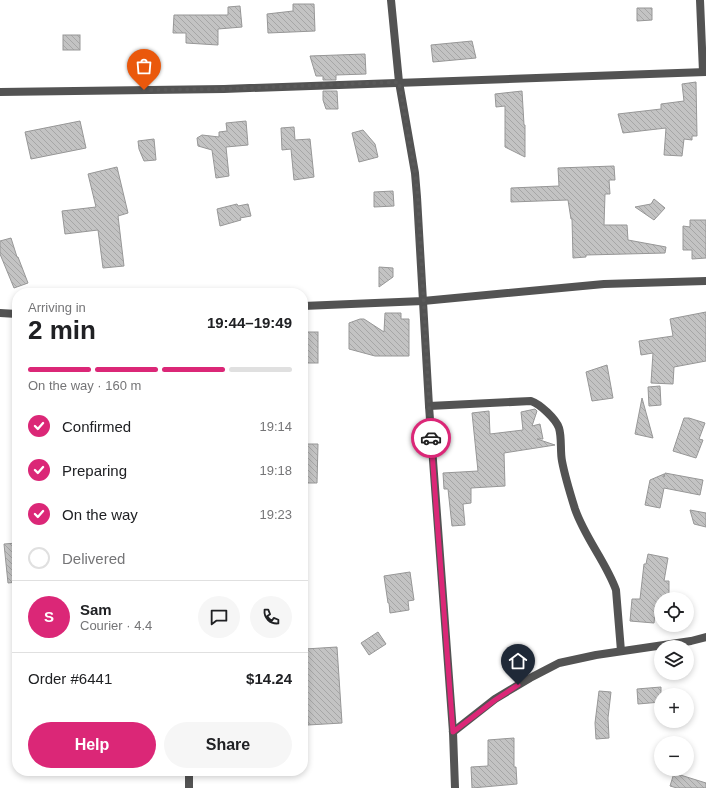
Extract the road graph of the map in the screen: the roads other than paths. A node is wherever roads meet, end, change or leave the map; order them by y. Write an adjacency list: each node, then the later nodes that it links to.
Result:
1 (391, 0): 4 (street)
2 (700, 0): 3 (street)
3 (705, 72): 4 (street)
4 (399, 82): 5 (street); 7 (street)
5 (0, 92)
6 (706, 281): 7 (street)
7 (423, 301): 8 (street); 11 (street)
8 (308, 306)
9 (0, 313): 10 (street)
10 (12, 314)
11 (429, 406): 13 (street); 14 (street)
12 (706, 637): 13 (street)
13 (621, 651): 14 (street)
14 (453, 732): 17 (street)
15 (189, 776): 16 (street)
16 (190, 788)
17 (455, 788)

